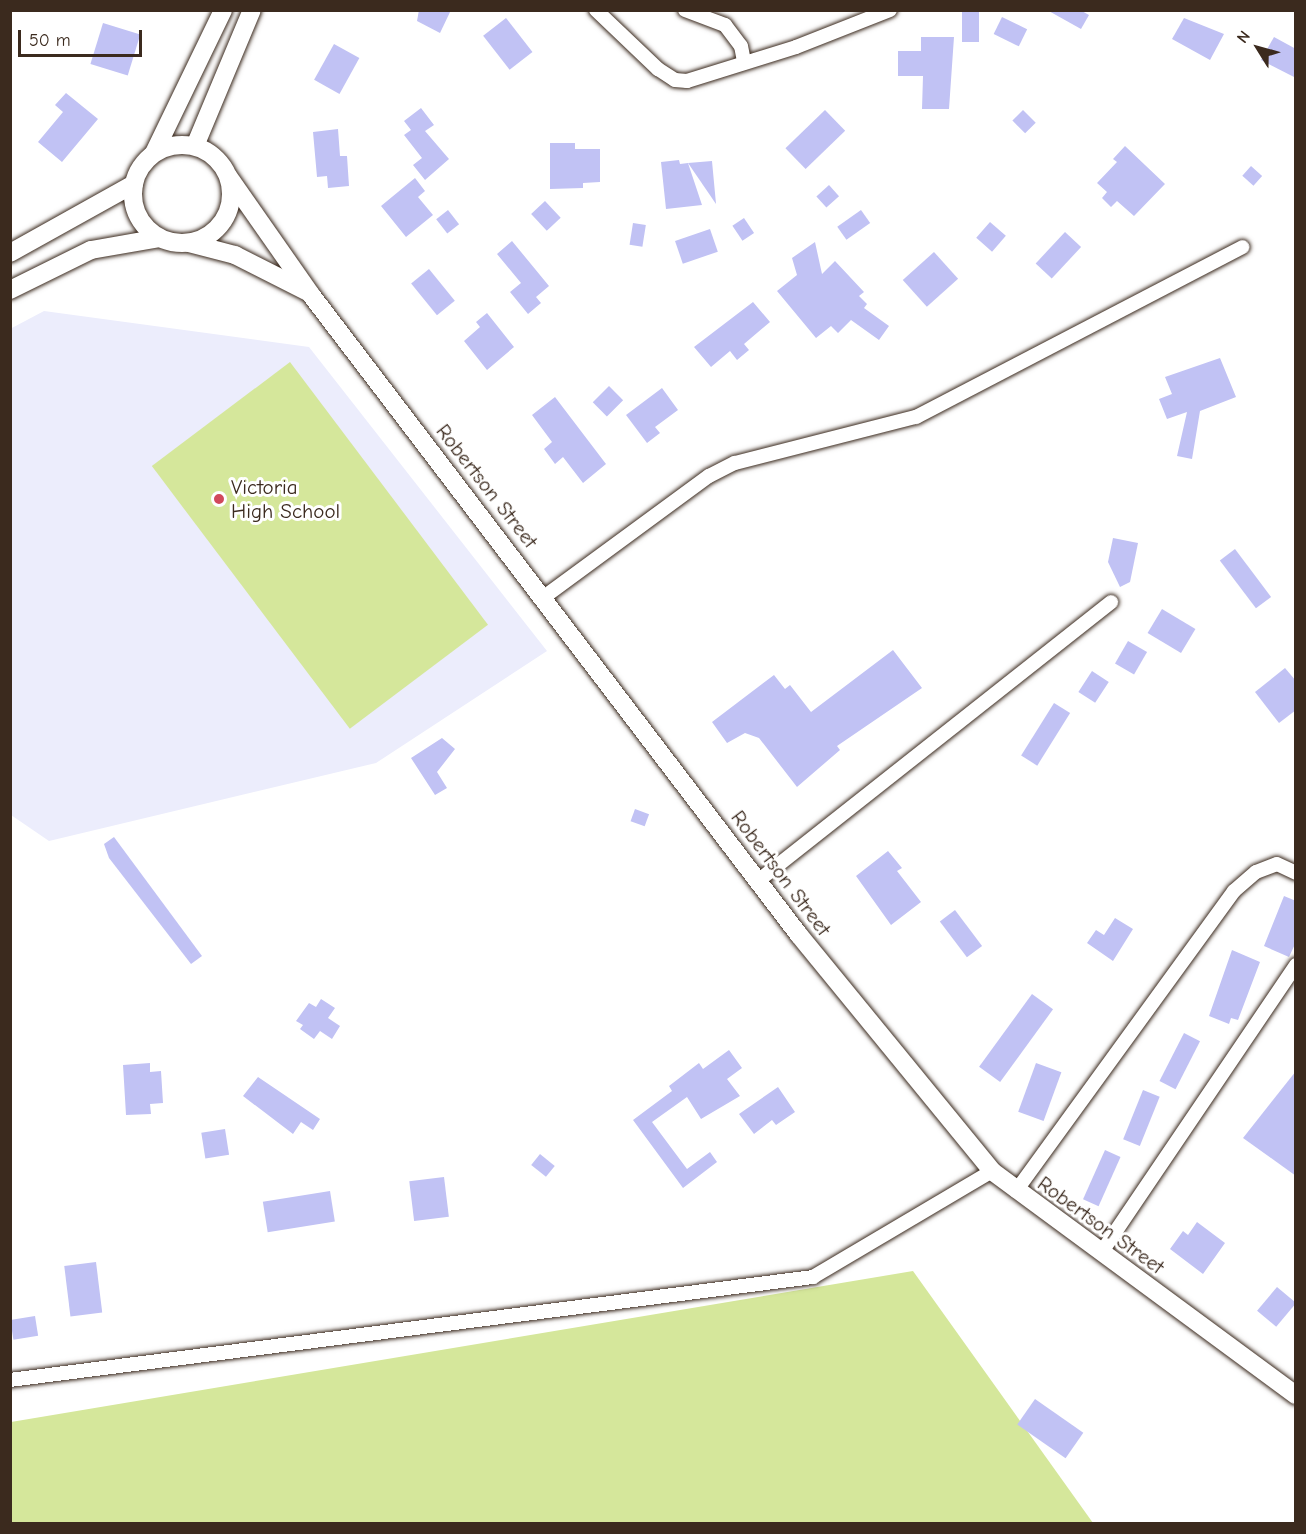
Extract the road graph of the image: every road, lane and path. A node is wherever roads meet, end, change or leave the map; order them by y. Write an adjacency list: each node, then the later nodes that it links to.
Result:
1 (223, 10): 8 (street)
2 (252, 10): 7 (street)
3 (596, 10): 6 (street)
4 (685, 10): 6 (street)
5 (890, 10): 6 (street)
6 (744, 62)
7 (195, 146): 8 (street); 9 (street)
8 (154, 153): 10 (street)
9 (228, 176): 12 (street); 16 (street, Robertson Street)
10 (134, 184): 11 (street); 14 (street)
11 (159, 238): 12 (street); 15 (street)
12 (189, 243): 16 (street, Robertson Street)
13 (1242, 247): 17 (street)
14 (10, 253)
15 (10, 290)
16 (312, 296): 17 (street, Robertson Street)
17 (544, 597): 20 (street, Robertson Street)
18 (1112, 602): 20 (street)
19 (1296, 873): 23 (street)
20 (758, 881): 22 (street, Robertson Street)
21 (1296, 965): 24 (street)
22 (992, 1171): 23 (street, Robertson Street); 25 (street)
23 (1016, 1191): 24 (street, Robertson Street)
24 (1101, 1253): 26 (street, Robertson Street)
25 (10, 1380)
26 (1296, 1395)

